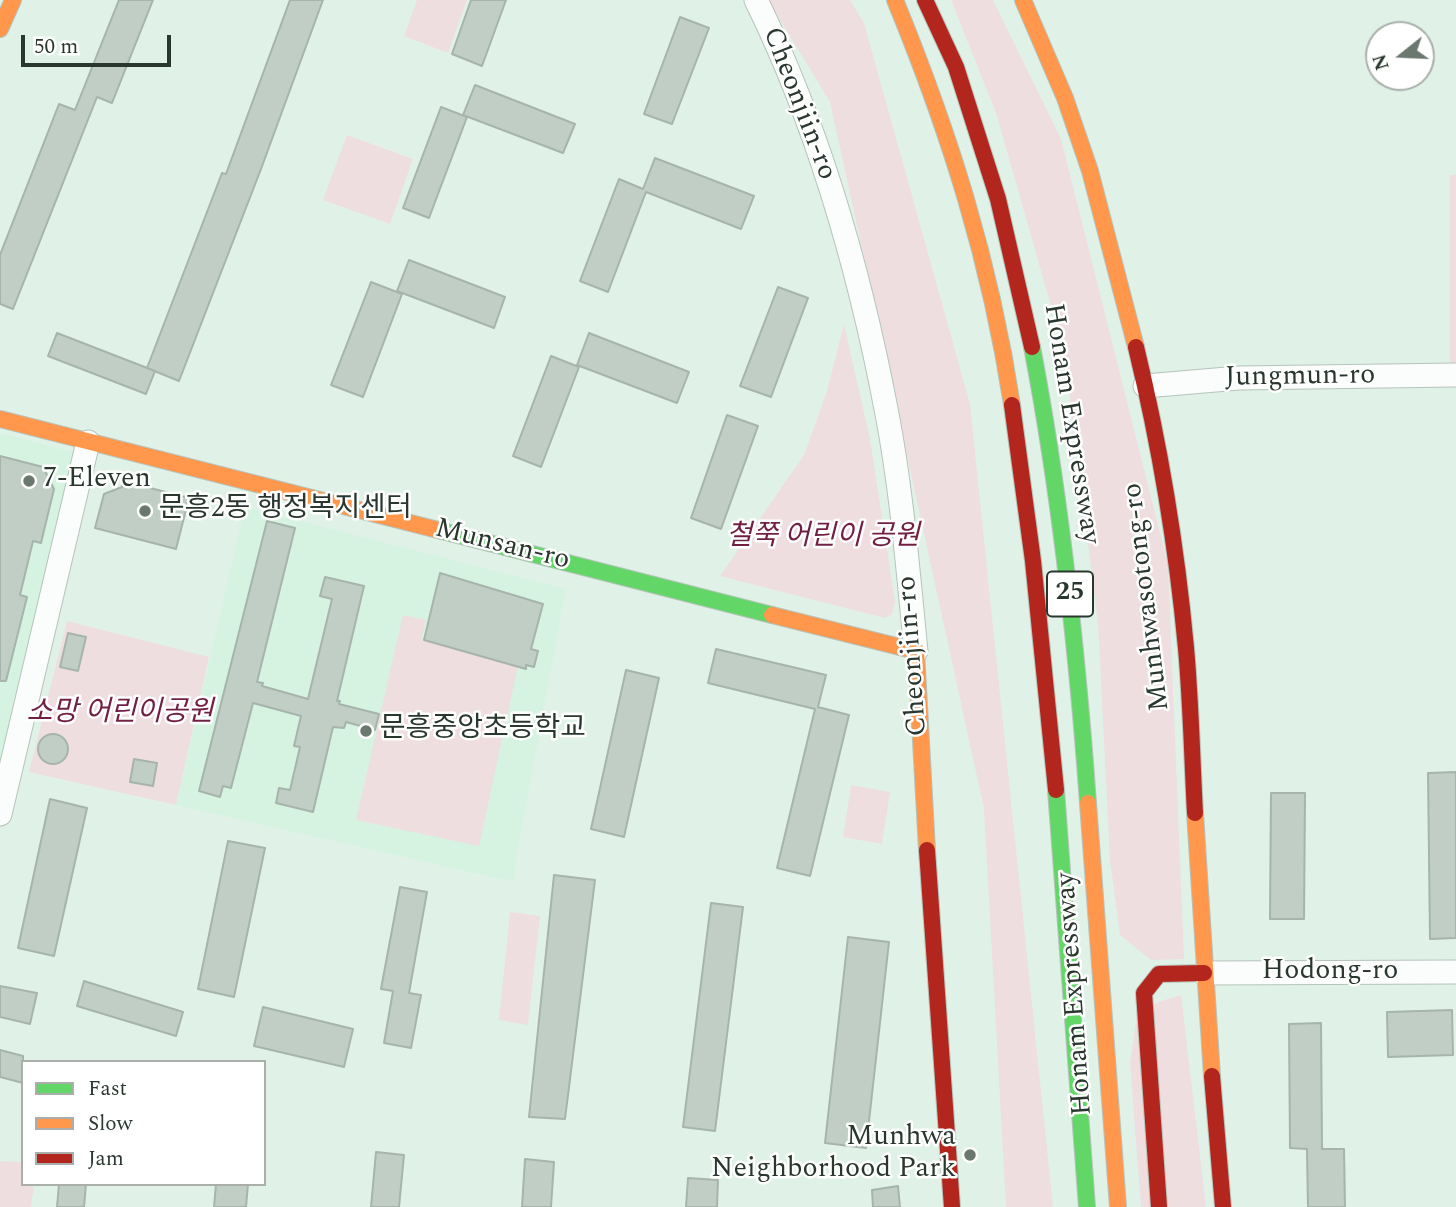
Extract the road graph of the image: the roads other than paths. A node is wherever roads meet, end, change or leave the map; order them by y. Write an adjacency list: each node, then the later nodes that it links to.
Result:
1 (13, 0): 6 (main road)
2 (756, 0): 11 (street, Cheonjiin-ro)
3 (895, 0): 16 (main road, Honam Expressway / 25)
4 (925, 0): 17 (main road, Honam Expressway / 25)
5 (1023, 0): 8 (main road, Munhwasotong-ro)
6 (0, 29)
7 (1456, 375): 8 (street, Jungmun-ro)
8 (1145, 386): 14 (main road, Munhwasotong-ro)
9 (0, 419): 10 (main road, Munsan-ro)
10 (88, 442): 11 (main road, Munsan-ro); 12 (street)
11 (916, 651): 15 (main road, Cheonjiin-ro)
12 (2, 805)
13 (1456, 972): 14 (street, Hodong-ro)
14 (1204, 973): 18 (main road); 19 (main road, Munhwasotong-ro)
15 (952, 1207)
16 (1087, 1207)
17 (1118, 1207)
18 (1159, 1207)
19 (1223, 1207)

